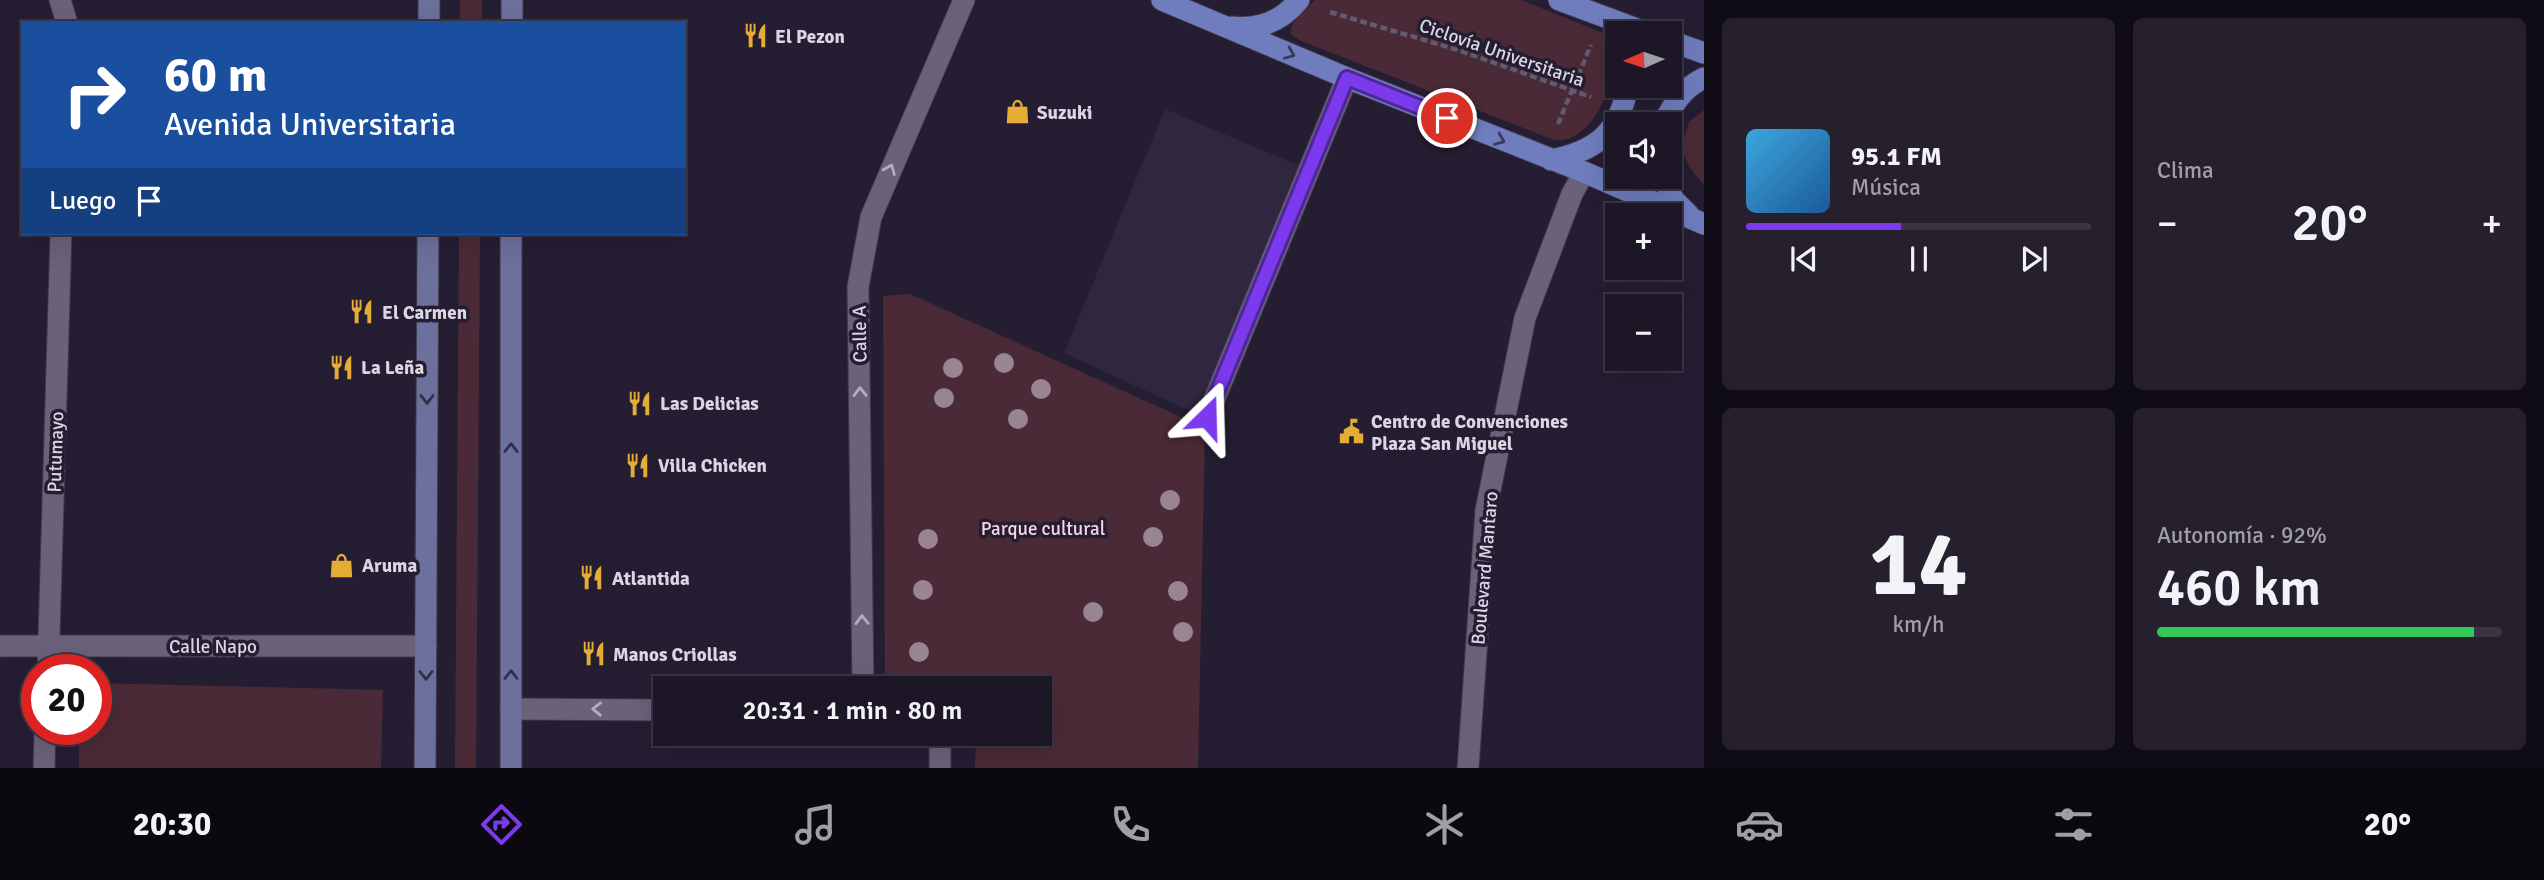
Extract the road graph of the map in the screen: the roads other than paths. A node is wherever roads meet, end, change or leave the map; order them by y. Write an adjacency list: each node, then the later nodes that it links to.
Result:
1 (60, 0): 8 (street)
2 (429, 0): 9 (main road)
3 (512, 0): 10 (main road)
4 (964, 0): 31 (street, Calle A, one-way to 4)
5 (1162, 0): 12 (main road)
6 (1559, 0): 11 (main road)
7 (1298, 1): 12 (main road)
8 (66, 21)
9 (429, 21)
10 (512, 21)
11 (1606, 21)
12 (1227, 27): 15 (main road, one-way to 15)
13 (1682, 45): 14 (main road)
14 (1704, 53)
15 (1347, 78): 19 (main road, one-way to 19); 26 (street)
16 (1704, 78): 18 (main road)
17 (1625, 98): 19 (main road)
18 (1669, 112)
19 (1548, 159): 20 (main road)
20 (1584, 172): 22 (main road); 40 (street, Boulevard Mantaro)
21 (1668, 189): 22 (main road)
22 (1698, 221)
23 (61, 235): 28 (street, Putumayo)
24 (428, 235): 29 (main road, one-way to 29)
25 (511, 235): 32 (main road, one-way to 25)
26 (1207, 417)
27 (0, 646): 28 (street, Calle Napo)
28 (49, 646): 29 (street, Calle Napo); 30 (street, Putumayo)
29 (426, 646): 37 (main road, one-way to 37)
30 (49, 654)
31 (863, 676)
32 (511, 709): 33 (street, one-way to 32); 38 (main road)
33 (653, 710)
34 (45, 745): 36 (street)
35 (940, 746): 39 (street)
36 (44, 768)
37 (425, 768)
38 (511, 768)
39 (940, 768)
40 (1468, 768)

